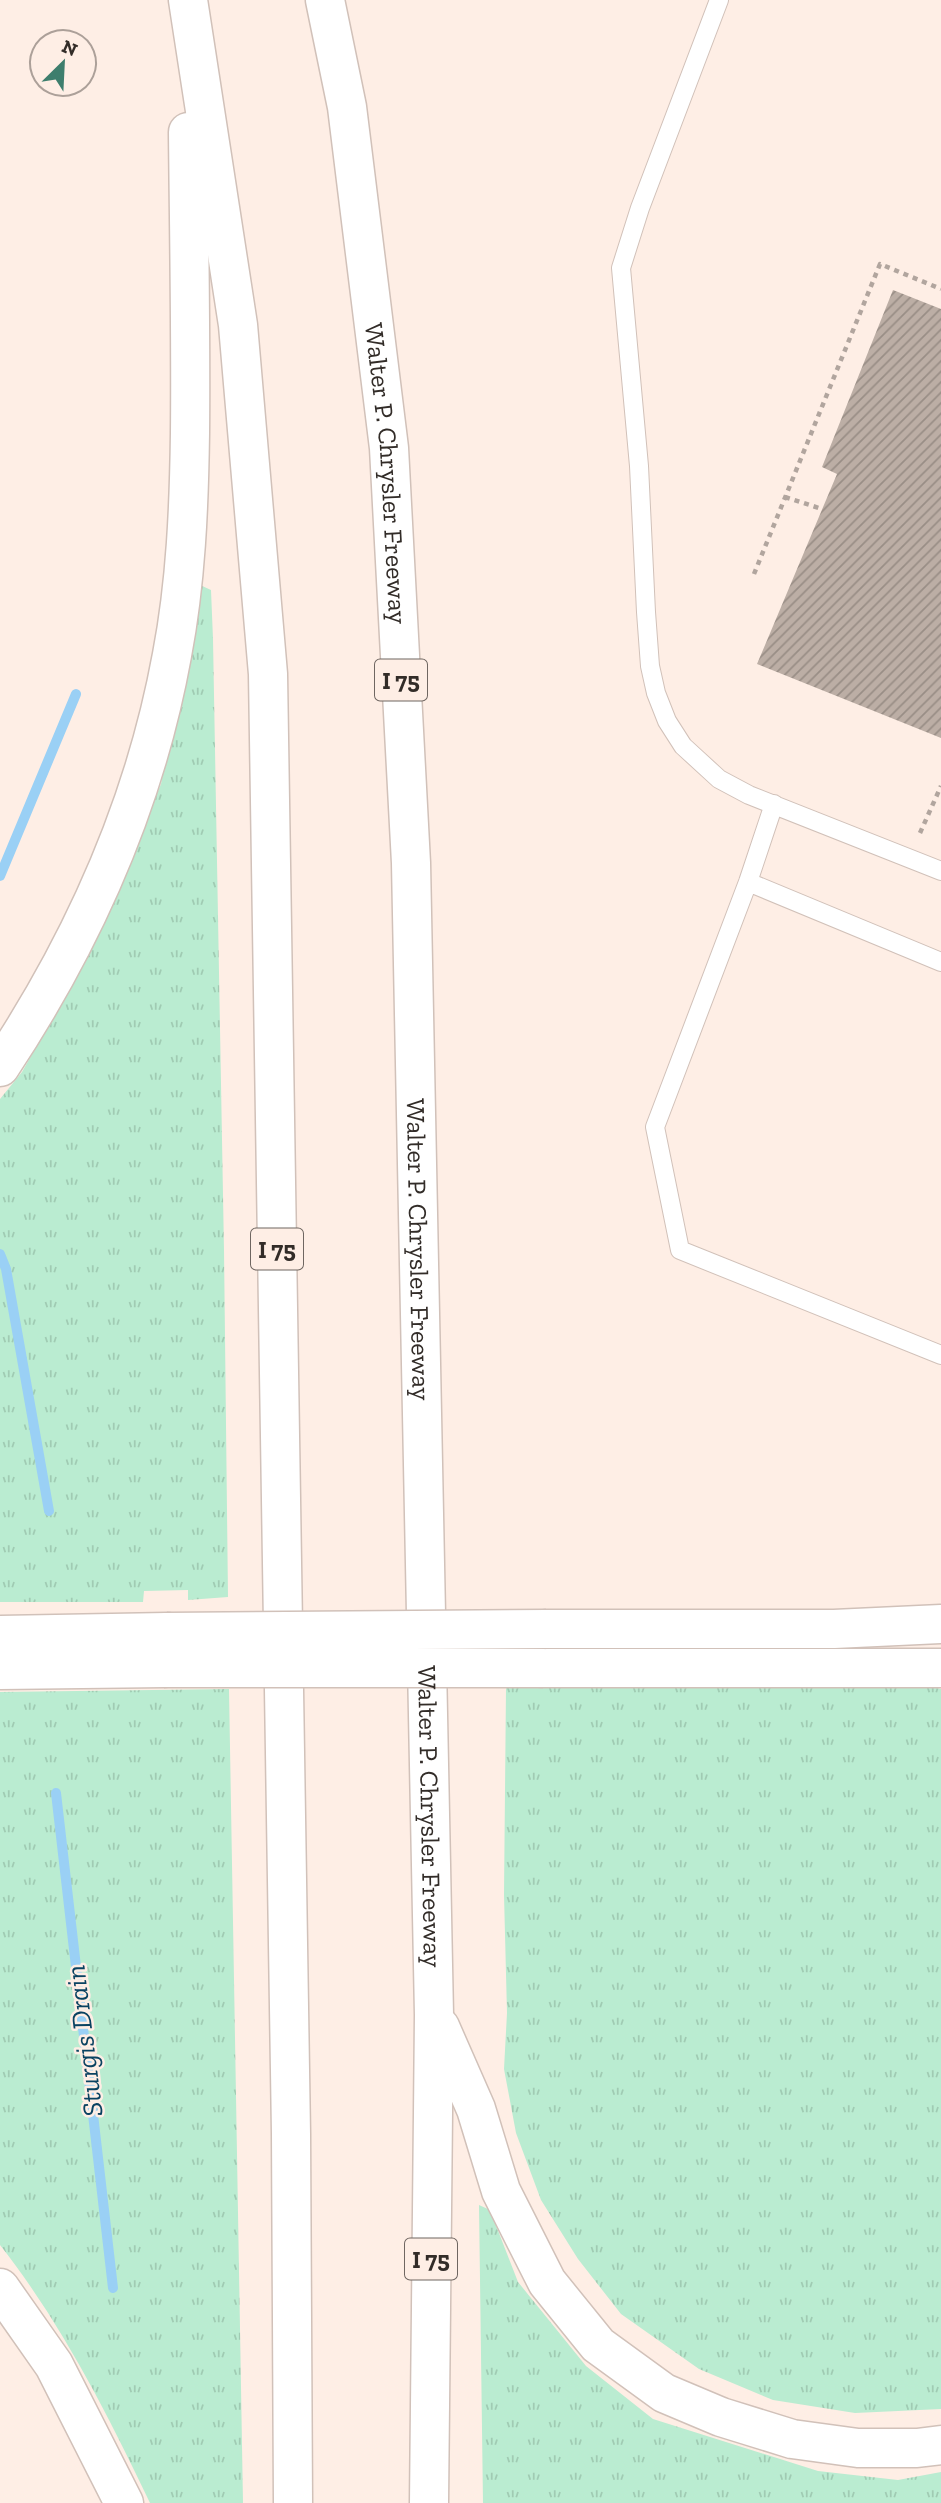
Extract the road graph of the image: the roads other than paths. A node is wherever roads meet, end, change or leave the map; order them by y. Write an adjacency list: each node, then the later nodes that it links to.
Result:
1 (188, 0): 8 (highway); 19 (highway, I 75)
2 (325, 0): 15 (highway, Walter P. Chrysler Freeway / I 75)
3 (719, 0): 4 (lane)
4 (774, 804): 5 (lane); 6 (lane)
5 (941, 872)
6 (748, 882): 7 (lane); 9 (lane)
7 (941, 962)
8 (0, 1067)
9 (941, 1355)
10 (941, 1625): 12 (highway, bridge)
11 (0, 1634): 12 (highway)
12 (166, 1650): 13 (highway, bridge); 14 (highway)
13 (941, 1668)
14 (0, 1671)
15 (434, 2015): 17 (highway); 20 (highway, Walter P. Chrysler Freeway / I 75)
16 (0, 2288): 18 (highway)
17 (941, 2445)
18 (124, 2503)
19 (293, 2503)
20 (429, 2503)

